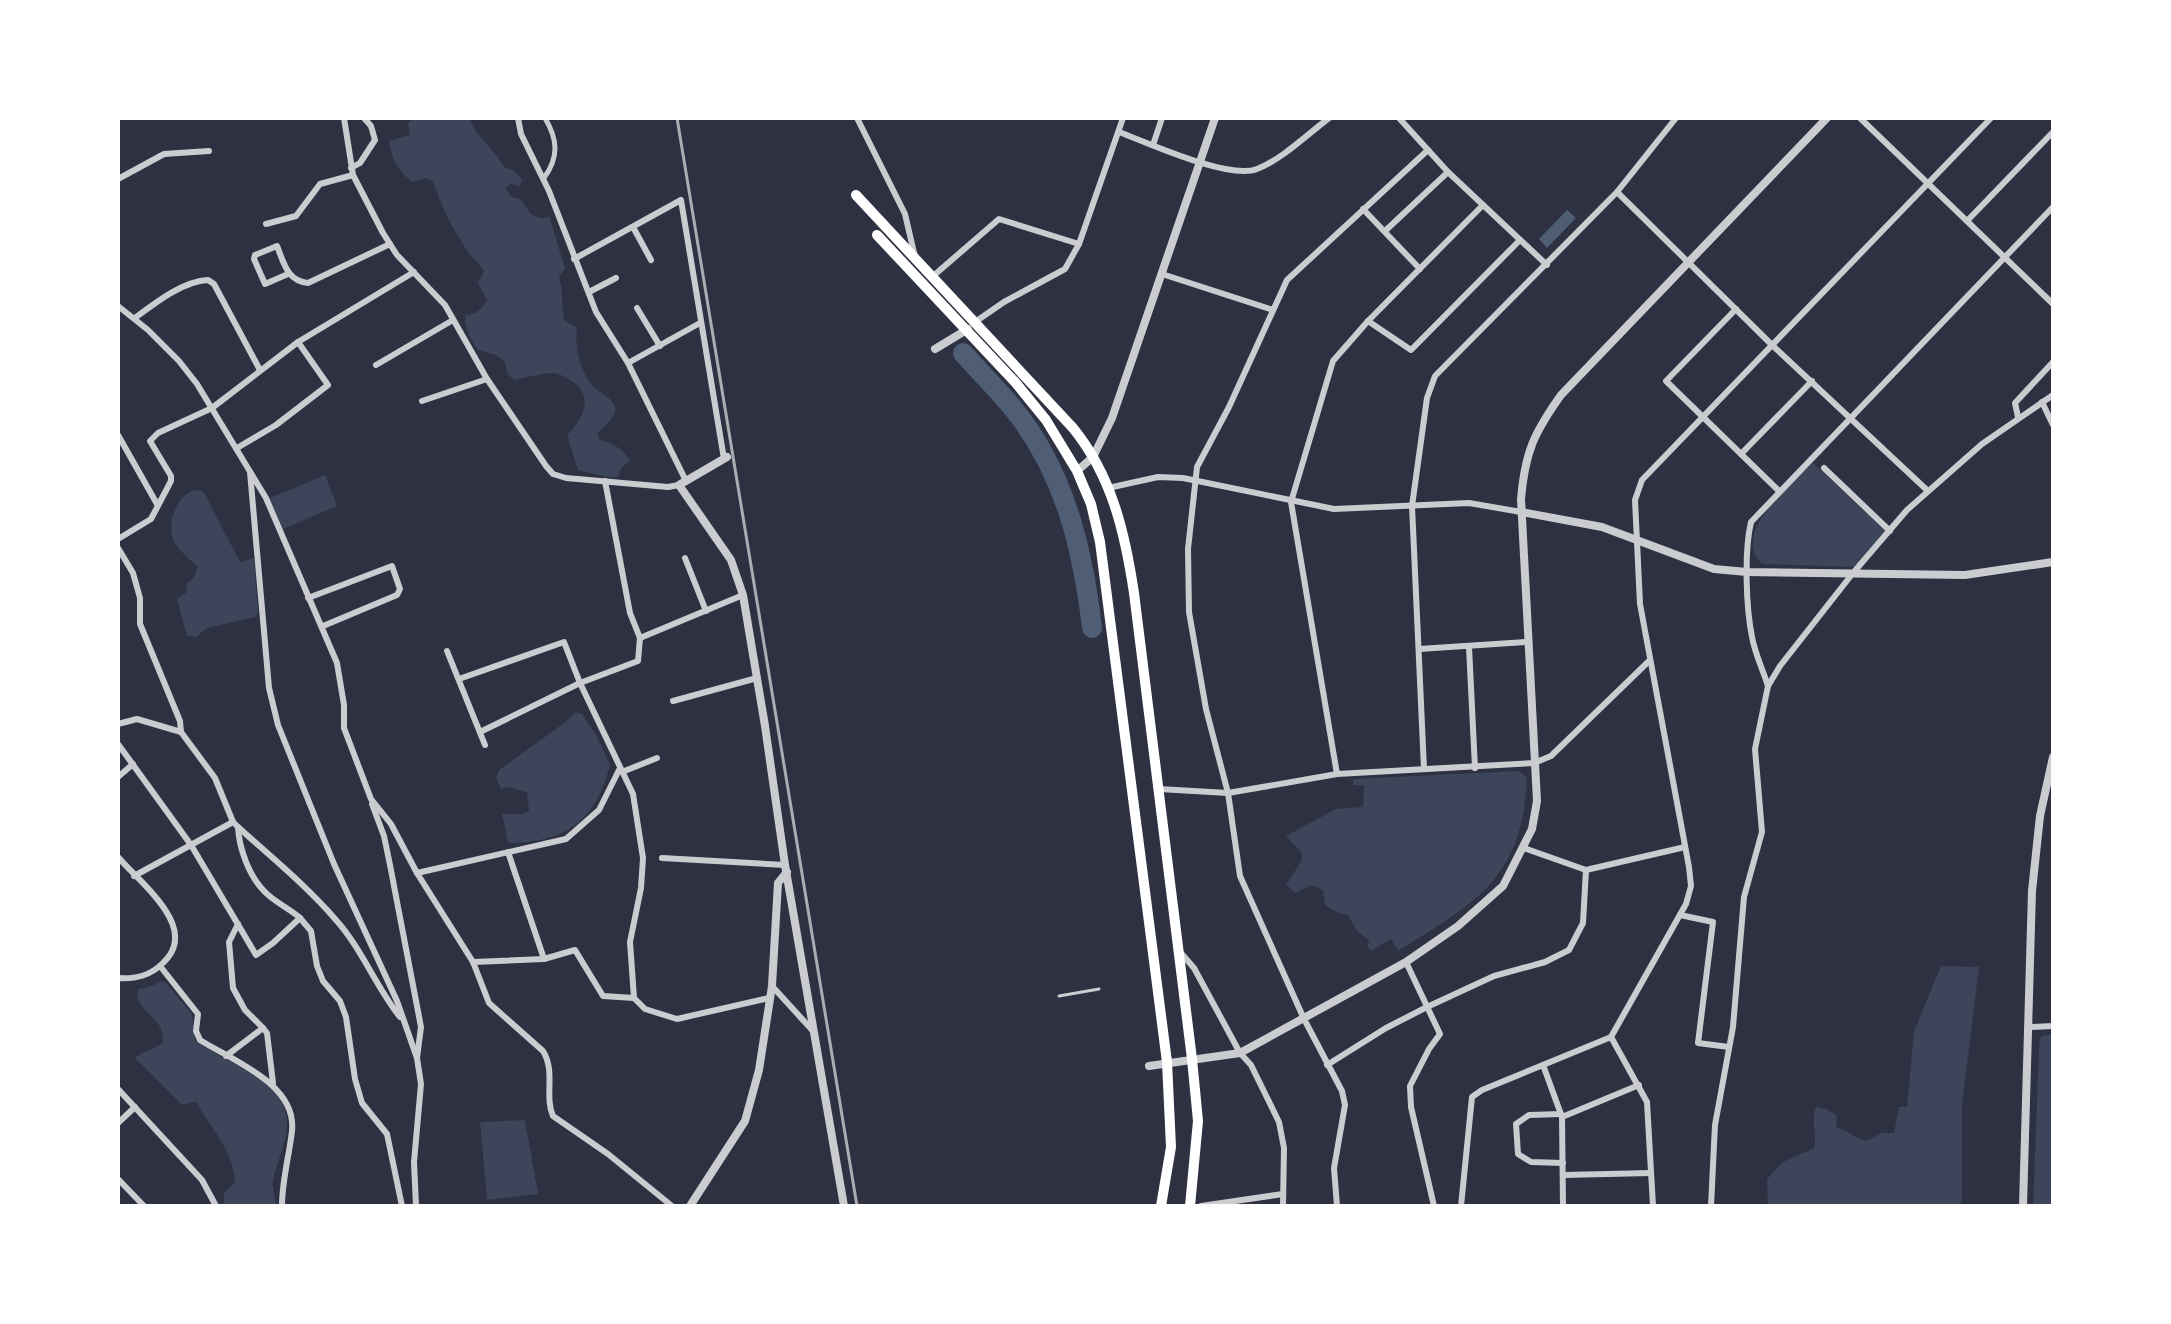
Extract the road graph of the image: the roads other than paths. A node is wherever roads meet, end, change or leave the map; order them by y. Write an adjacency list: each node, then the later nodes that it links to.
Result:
1 (344, 118): 21 (street)
2 (364, 118): 21 (street)
3 (518, 118): 23 (street)
4 (857, 118): 39 (street)
5 (1123, 118): 15 (street)
6 (1162, 118): 17 (street)
7 (1215, 118): 20 (street)
8 (1329, 118): 20 (street)
9 (1399, 118): 18 (street)
10 (1676, 118): 26 (street)
11 (1827, 118): 43 (street)
12 (1860, 118): 25 (street)
13 (1991, 118): 25 (street)
14 (548, 119): 23 (street)
15 (1119, 132): 17 (street); 38 (street)
16 (2053, 132): 31 (street)
17 (1153, 145): 20 (street)
18 (1428, 150): 22 (street); 30 (street)
19 (209, 151): 24 (street)
20 (1200, 162): 48 (street)
21 (352, 172): 32 (street); 37 (street)
22 (1448, 172): 28 (street); 34 (street)
23 (544, 178): 41 (street)
24 (118, 179)
25 (1928, 183): 31 (street); 64 (street)
26 (1617, 192): 43 (street); 44 (street)
27 (856, 195): 39 (main road)
28 (1483, 205): 36 (street); 45 (street)
29 (2053, 207): 40 (street)
30 (1363, 209): 34 (street); 56 (street)
31 (1967, 221): 40 (street)
32 (266, 224)
33 (633, 227): 41 (street); 42 (street); 61 (street)
34 (1385, 231): 45 (street)
35 (877, 235): 62 (main road)
36 (1520, 240): 44 (street); 59 (street)
37 (390, 244): 46 (street); 47 (street)
38 (1079, 244): 49 (street); 60 (street)
39 (915, 257): 49 (main road)
40 (2004, 258): 52 (street); 79 (street)
41 (574, 259): 51 (street)
42 (651, 260)
43 (1690, 264): 55 (street); 98 (street)
44 (1547, 265): 97 (street)
45 (1420, 269): 59 (street)
46 (414, 272): 58 (street); 63 (street)
47 (288, 274): 47 (street)
48 (1162, 274): 56 (street); 84 (street)
49 (932, 277): 60 (main road)
50 (616, 278): 51 (street)
51 (589, 292): 68 (street)
52 (2053, 304)
53 (118, 306): 57 (street)
54 (637, 308): 65 (street)
55 (1736, 309): 64 (street); 77 (street)
56 (1273, 310): 89 (street)
57 (135, 318): 70 (street); 76 (street)
58 (453, 320): 69 (street); 71 (street)
59 (1368, 321): 95 (street)
60 (975, 322): 62 (street); 84 (main road)
61 (700, 323): 65 (street); 85 (street)
62 (966, 331): 66 (street); 88 (main road)
63 (298, 342): 70 (street); 82 (street)
64 (1772, 345): 72 (street); 77 (street)
65 (660, 346): 68 (street)
66 (935, 349)
67 (2053, 362): 78 (street)
68 (628, 363): 91 (street)
69 (376, 365)
70 (260, 370): 76 (street)
71 (487, 379): 74 (street); 90 (street)
72 (1812, 381): 79 (street); 83 (street)
73 (2053, 395): 75 (street)
74 (422, 401)
75 (2042, 402): 78 (street); 80 (street)
76 (212, 408): 82 (street); 96 (street)
77 (1702, 417): 83 (street); 101 (street)
78 (2018, 417): 94 (street)
79 (1851, 418): 93 (street); 94 (street)
80 (2053, 425)
81 (118, 435): 96 (street)
82 (237, 448): 87 (street)
83 (1741, 454): 93 (street)
84 (1093, 457): 88 (street); 92 (main road)
85 (726, 458): 91 (street)
86 (1824, 468): 99 (street)
87 (249, 470): 108 (street); 166 (street)
88 (1077, 471): 177 (main road)
89 (1195, 480): 92 (street); 95 (street); 137 (street)
90 (605, 481): 91 (street); 111 (street)
91 (682, 483): 107 (street)
92 (1108, 488): 136 (main road)
93 (1779, 491): 105 (street)
94 (1928, 491): 99 (street)
95 (1291, 502): 97 (street); 134 (street)
96 (157, 504): 100 (street)
97 (1412, 506): 98 (street); 114 (street)
98 (1521, 512): 101 (street); 112 (street)
99 (1890, 531): 106 (street)
100 (118, 539)
101 (1636, 540): 105 (street); 116 (street)
102 (118, 548): 123 (street)
103 (685, 558): 109 (street)
104 (2053, 562): 106 (street)
105 (1747, 572): 106 (street); 120 (street)
106 (1853, 573): 120 (street)
107 (743, 595): 109 (street); 117 (street)
108 (308, 598): 110 (street); 110 (street)
109 (706, 611): 111 (street)
110 (323, 626): 138 (street)
111 (640, 638): 119 (street)
112 (1527, 642): 113 (street); 129 (street)
113 (1469, 647): 114 (street); 131 (street)
114 (1419, 649): 132 (street)
115 (447, 651): 118 (street)
116 (1648, 662): 129 (street); 141 (street)
117 (757, 678): 121 (street); 146 (street)
118 (459, 679): 119 (street); 124 (street)
119 (580, 683): 124 (street); 133 (street)
120 (1768, 686): 172 (street)
121 (673, 701)
122 (118, 724): 123 (street)
123 (181, 732): 139 (street)
124 (480, 732): 126 (street)
125 (118, 744): 130 (street)
126 (485, 745)
127 (2053, 757): 168 (street)
128 (657, 758): 133 (street)
129 (1534, 763): 131 (street); 142 (street)
130 (133, 764): 135 (street); 140 (street)
131 (1475, 768): 132 (street)
132 (1424, 769): 134 (street)
133 (621, 770): 143 (street); 162 (street)
134 (1337, 774): 137 (street)
135 (118, 777)
136 (1159, 789): 137 (street); 153 (main road)
137 (1228, 793): 165 (street)
138 (371, 799): 148 (street); 175 (street)
139 (235, 825): 140 (street); 151 (street); 166 (street)
140 (191, 845): 149 (street); 152 (street)
141 (1685, 847): 147 (street); 150 (street)
142 (1524, 848): 147 (street); 156 (street)
143 (508, 852): 148 (street); 154 (street)
144 (118, 857): 149 (street)
145 (662, 858): 146 (street)
146 (786, 868): 159 (street); 170 (street)
147 (1586, 870): 164 (street)
148 (417, 873): 155 (street)
149 (134, 876): 157 (street)
150 (1680, 915): 171 (street); 172 (street)
151 (300, 918): 152 (street); 195 (street)
152 (238, 924): 169 (street)
153 (1179, 951): 173 (street); 176 (main road)
154 (544, 959): 155 (street); 162 (street)
155 (473, 962): 197 (street)
156 (1406, 962): 164 (street); 165 (street)
157 (160, 966): 158 (street); 174 (street)
158 (118, 978)
159 (772, 986): 163 (street); 170 (street)
160 (1099, 989): 161 (lane)
161 (1059, 996)
162 (634, 998): 163 (street)
163 (769, 998): 198 (street)
164 (1427, 1007): 178 (street); 205 (street)
165 (1304, 1019): 173 (street); 178 (street)
166 (404, 1022): 175 (street)
167 (2053, 1026): 168 (street)
168 (2030, 1027): 210 (street)
169 (263, 1028): 174 (street); 181 (street)
170 (816, 1034): 199 (street)
171 (1611, 1037): 179 (street); 182 (street)
172 (1729, 1047): 209 (street)
173 (1240, 1053): 176 (street); 191 (street)
174 (226, 1056): 181 (street)
175 (417, 1058): 196 (street)
176 (1192, 1059): 177 (street); 201 (main road)
177 (1167, 1062): 180 (street); 200 (main road)
178 (1327, 1065): 204 (street)
179 (1543, 1065): 185 (street); 206 (street)
180 (1149, 1066)
181 (273, 1083): 194 (street)
182 (1639, 1085): 185 (street); 188 (street)
183 (118, 1089): 184 (street)
184 (135, 1107): 186 (street); 193 (street)
185 (1562, 1115): 187 (street); 187 (street)
186 (118, 1123)
187 (1563, 1163): 189 (street)
188 (1651, 1173): 189 (street); 208 (street)
189 (1563, 1175): 207 (street)
190 (118, 1179): 192 (street)
191 (1283, 1194): 202 (street); 203 (street)
192 (144, 1206)
193 (216, 1206)
194 (282, 1206)
195 (402, 1206)
196 (416, 1206)
197 (672, 1206)
198 (690, 1206)
199 (844, 1206)
200 (1161, 1206)
201 (1190, 1206)
202 (1201, 1206)
203 (1283, 1206)
204 (1337, 1206)
205 (1434, 1206)
206 (1461, 1206)
207 (1563, 1206)
208 (1653, 1206)
209 (1711, 1206)
210 (2023, 1206)

